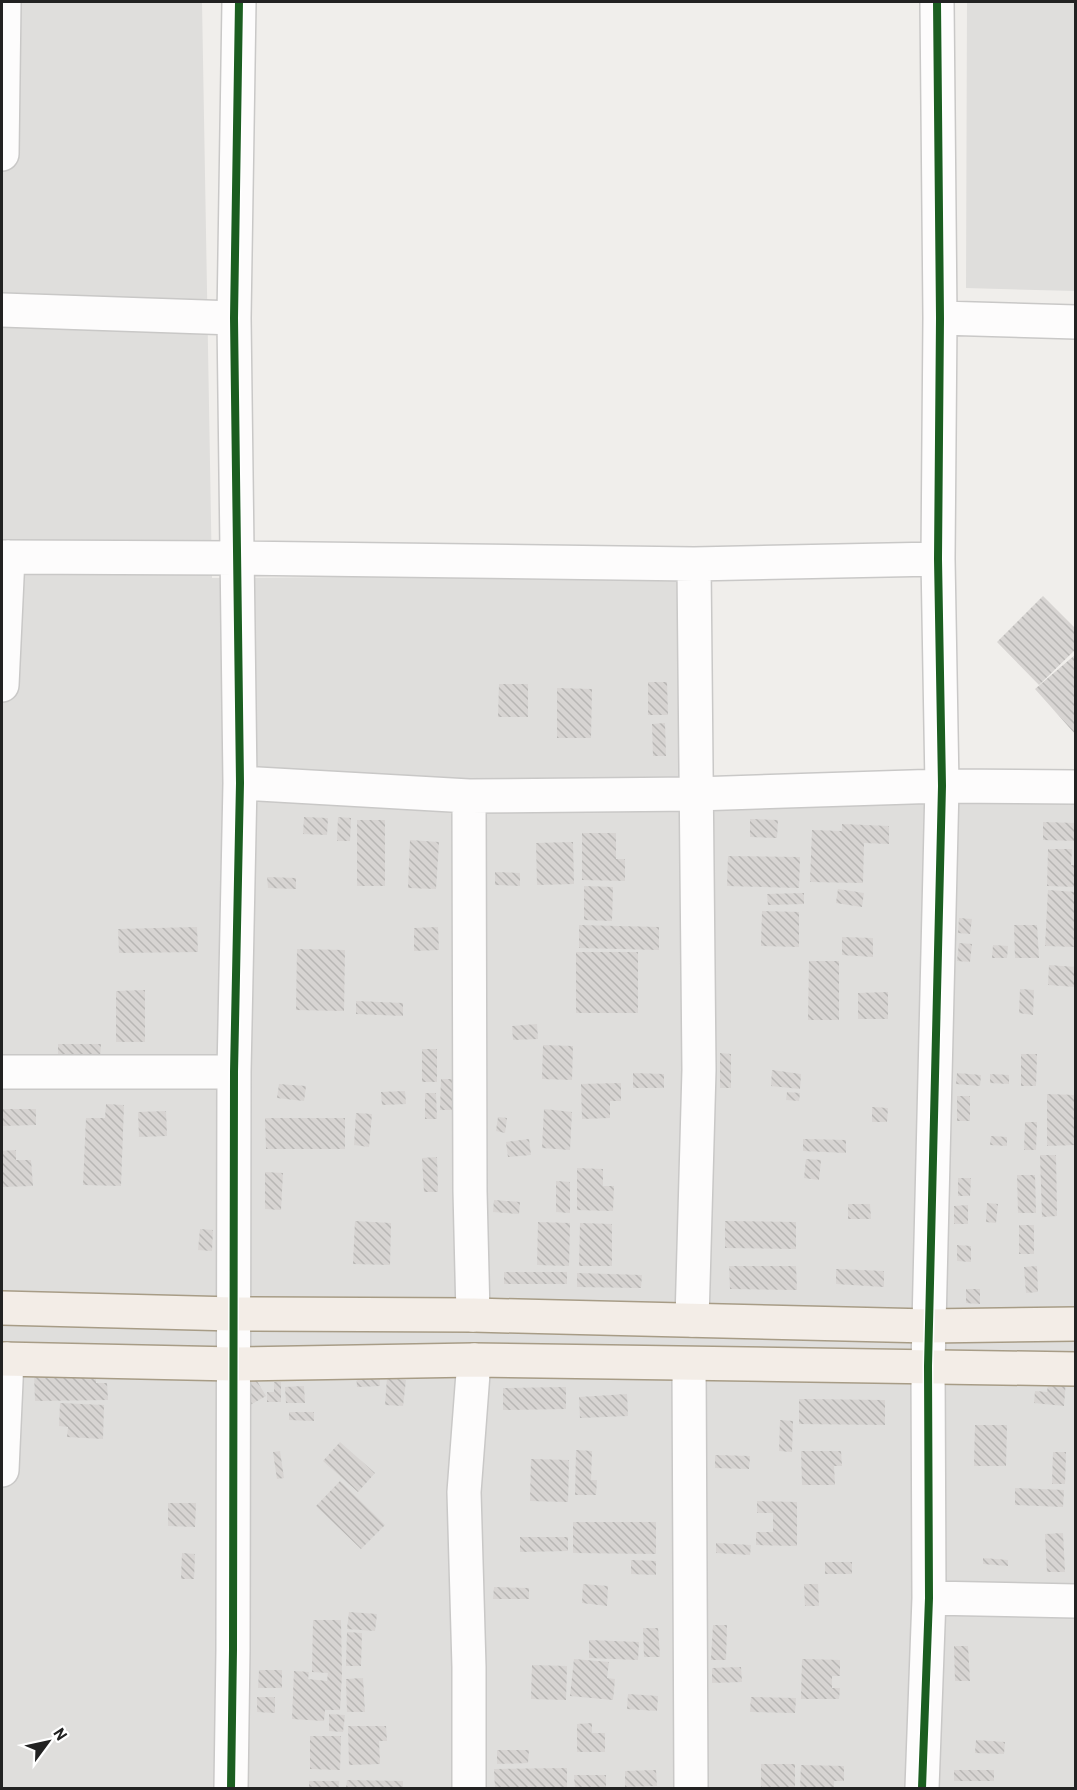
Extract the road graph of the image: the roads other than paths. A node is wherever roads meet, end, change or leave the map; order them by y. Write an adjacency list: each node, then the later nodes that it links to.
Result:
1 (239, 2): 6 (street)
2 (937, 2): 7 (street)
3 (3, 12): 4 (street)
4 (2, 154)
5 (2, 310): 6 (street)
6 (234, 318): 10 (street)
7 (940, 318): 8 (street); 11 (street)
8 (1076, 322)
9 (5, 557): 10 (street); 13 (street)
10 (237, 558): 12 (street); 14 (street)
11 (938, 559): 12 (street); 15 (street)
12 (694, 564): 17 (street)
13 (2, 685)
14 (240, 783): 18 (street); 20 (street)
15 (942, 786): 16 (street); 17 (street); 26 (street)
16 (1076, 787)
17 (696, 794): 18 (street); 24 (street)
18 (469, 796): 23 (street)
19 (2, 1072): 20 (street)
20 (234, 1072): 22 (street)
21 (2, 1308): 22 (main road)
22 (234, 1314): 23 (main road); 29 (street)
23 (473, 1315): 24 (main road)
24 (692, 1320): 26 (main road)
25 (1076, 1324): 26 (main road)
26 (929, 1326): 31 (street)
27 (4, 1359): 29 (main road); 33 (street)
28 (474, 1360): 29 (main road); 30 (main road); 37 (street)
29 (234, 1364): 36 (street)
30 (689, 1364): 31 (main road); 38 (street)
31 (928, 1366): 32 (main road); 34 (street)
32 (1076, 1369)
33 (2, 1470)
34 (929, 1598): 35 (street); 39 (street)
35 (1076, 1601)
36 (231, 1788)
37 (469, 1788)
38 (691, 1788)
39 (922, 1788)

